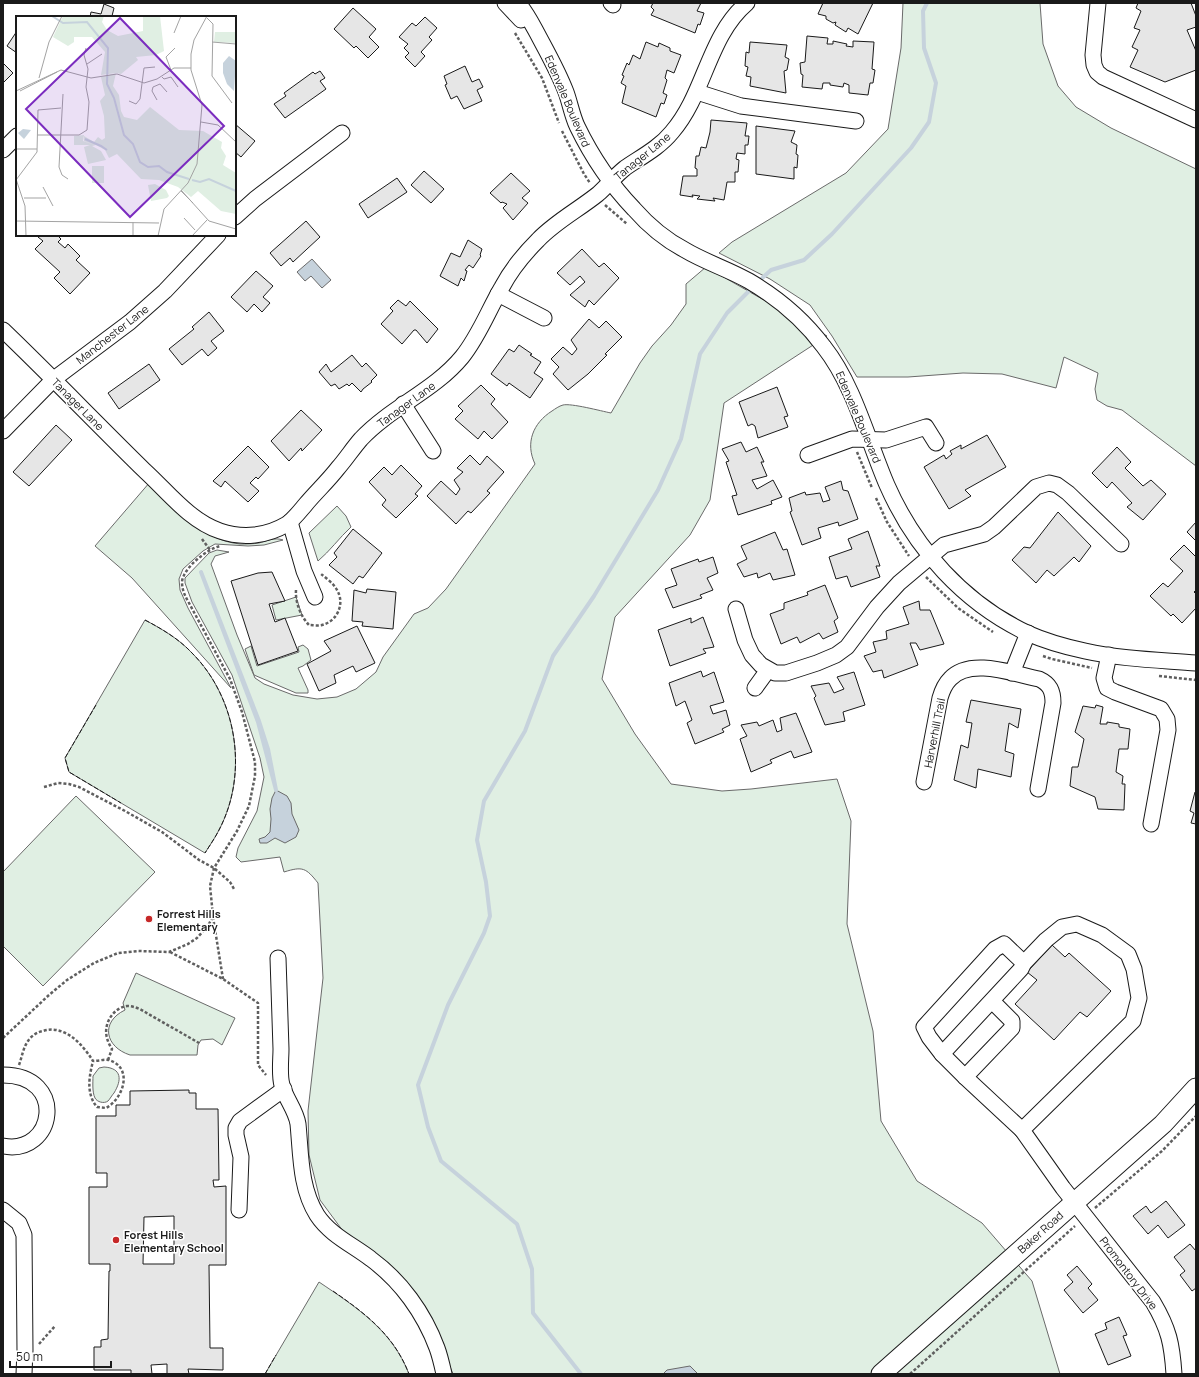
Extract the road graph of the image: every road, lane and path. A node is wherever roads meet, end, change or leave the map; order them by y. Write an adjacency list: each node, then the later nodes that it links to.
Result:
1 (505, 3): 6 (street, Edenvale Boulevard)
2 (518, 3): 6 (street, Edenvale Boulevard)
3 (747, 3): 7 (street, Tanager Lane)
4 (1098, 3): 8 (street)
5 (514, 31): 14 (path)
6 (545, 48): 13 (street, Edenvale Boulevard)
7 (697, 92): 9 (street); 13 (street, Tanager Lane)
8 (1196, 120)
9 (856, 121)
10 (342, 133): 15 (street)
11 (16, 137): 12 (street)
12 (3, 150)
13 (610, 183): 14 (street, Tanager Lane); 23 (street, Edenvale Boulevard)
14 (602, 200): 17 (street, Tanager Lane)
15 (236, 213)
16 (217, 236): 20 (street, Manchester Lane)
17 (498, 294): 18 (street); 21 (street, Tanager Lane)
18 (544, 318)
19 (3, 330): 20 (street, Tanager Lane)
20 (54, 379): 22 (street, Manchester Lane); 27 (street, Tanager Lane)
21 (403, 404): 25 (street); 27 (street, Tanager Lane)
22 (3, 431)
23 (868, 439): 24 (street); 26 (street); 30 (street, Edenvale Boulevard)
24 (936, 443)
25 (433, 451)
26 (808, 455)
27 (290, 522): 33 (street)
28 (1121, 544): 30 (street)
29 (222, 546): 45 (path)
30 (930, 557): 35 (street, Edenvale Boulevard); 38 (street)
31 (318, 571): 32 (path)
32 (296, 587)
33 (315, 598)
34 (736, 609): 38 (street)
35 (1028, 633): 36 (street, Edenvale Boulevard); 39 (street)
36 (1109, 655): 37 (street, Edenvale Boulevard); 44 (street)
37 (1196, 663)
38 (768, 670): 40 (street)
39 (1012, 673): 41 (street, Harverhill Trail); 43 (street, Harverhill Trail)
40 (755, 688)
41 (924, 782)
42 (44, 787): 45 (path)
43 (1038, 789)
44 (1151, 824)
45 (214, 868): 46 (path); 47 (path)
46 (234, 889)
47 (213, 916): 48 (path); 51 (path)
48 (170, 952): 51 (path); 53 (path)
49 (278, 958): 61 (street)
50 (1024, 963): 52 (street); 55 (street, Promontory Drive); 64 (street)
51 (223, 979): 61 (path)
52 (992, 1001): 55 (street); 60 (street)
53 (3, 1038)
54 (199, 1043): 56 (path)
55 (942, 1054): 60 (street, Promontory Drive)
56 (108, 1060): 57 (path); 57 (path)
57 (93, 1061): 58 (path)
58 (19, 1065)
59 (3, 1075): 65 (street)
60 (965, 1078): 64 (street, Promontory Drive)
61 (283, 1087): 68 (street); 72 (street)
62 (1196, 1088): 66 (main road, Baker Road)
63 (1196, 1116): 66 (path)
64 (1022, 1130): 66 (street, Promontory Drive)
65 (3, 1146)
66 (1080, 1209): 73 (main road, Baker Road); 74 (path); 75 (street, Promontory Drive)
67 (3, 1210): 71 (street)
68 (239, 1210)
69 (55, 1326): 70 (path)
70 (38, 1347)
71 (24, 1374)
72 (444, 1374)
73 (881, 1374)
74 (910, 1374)
75 (1174, 1374)

